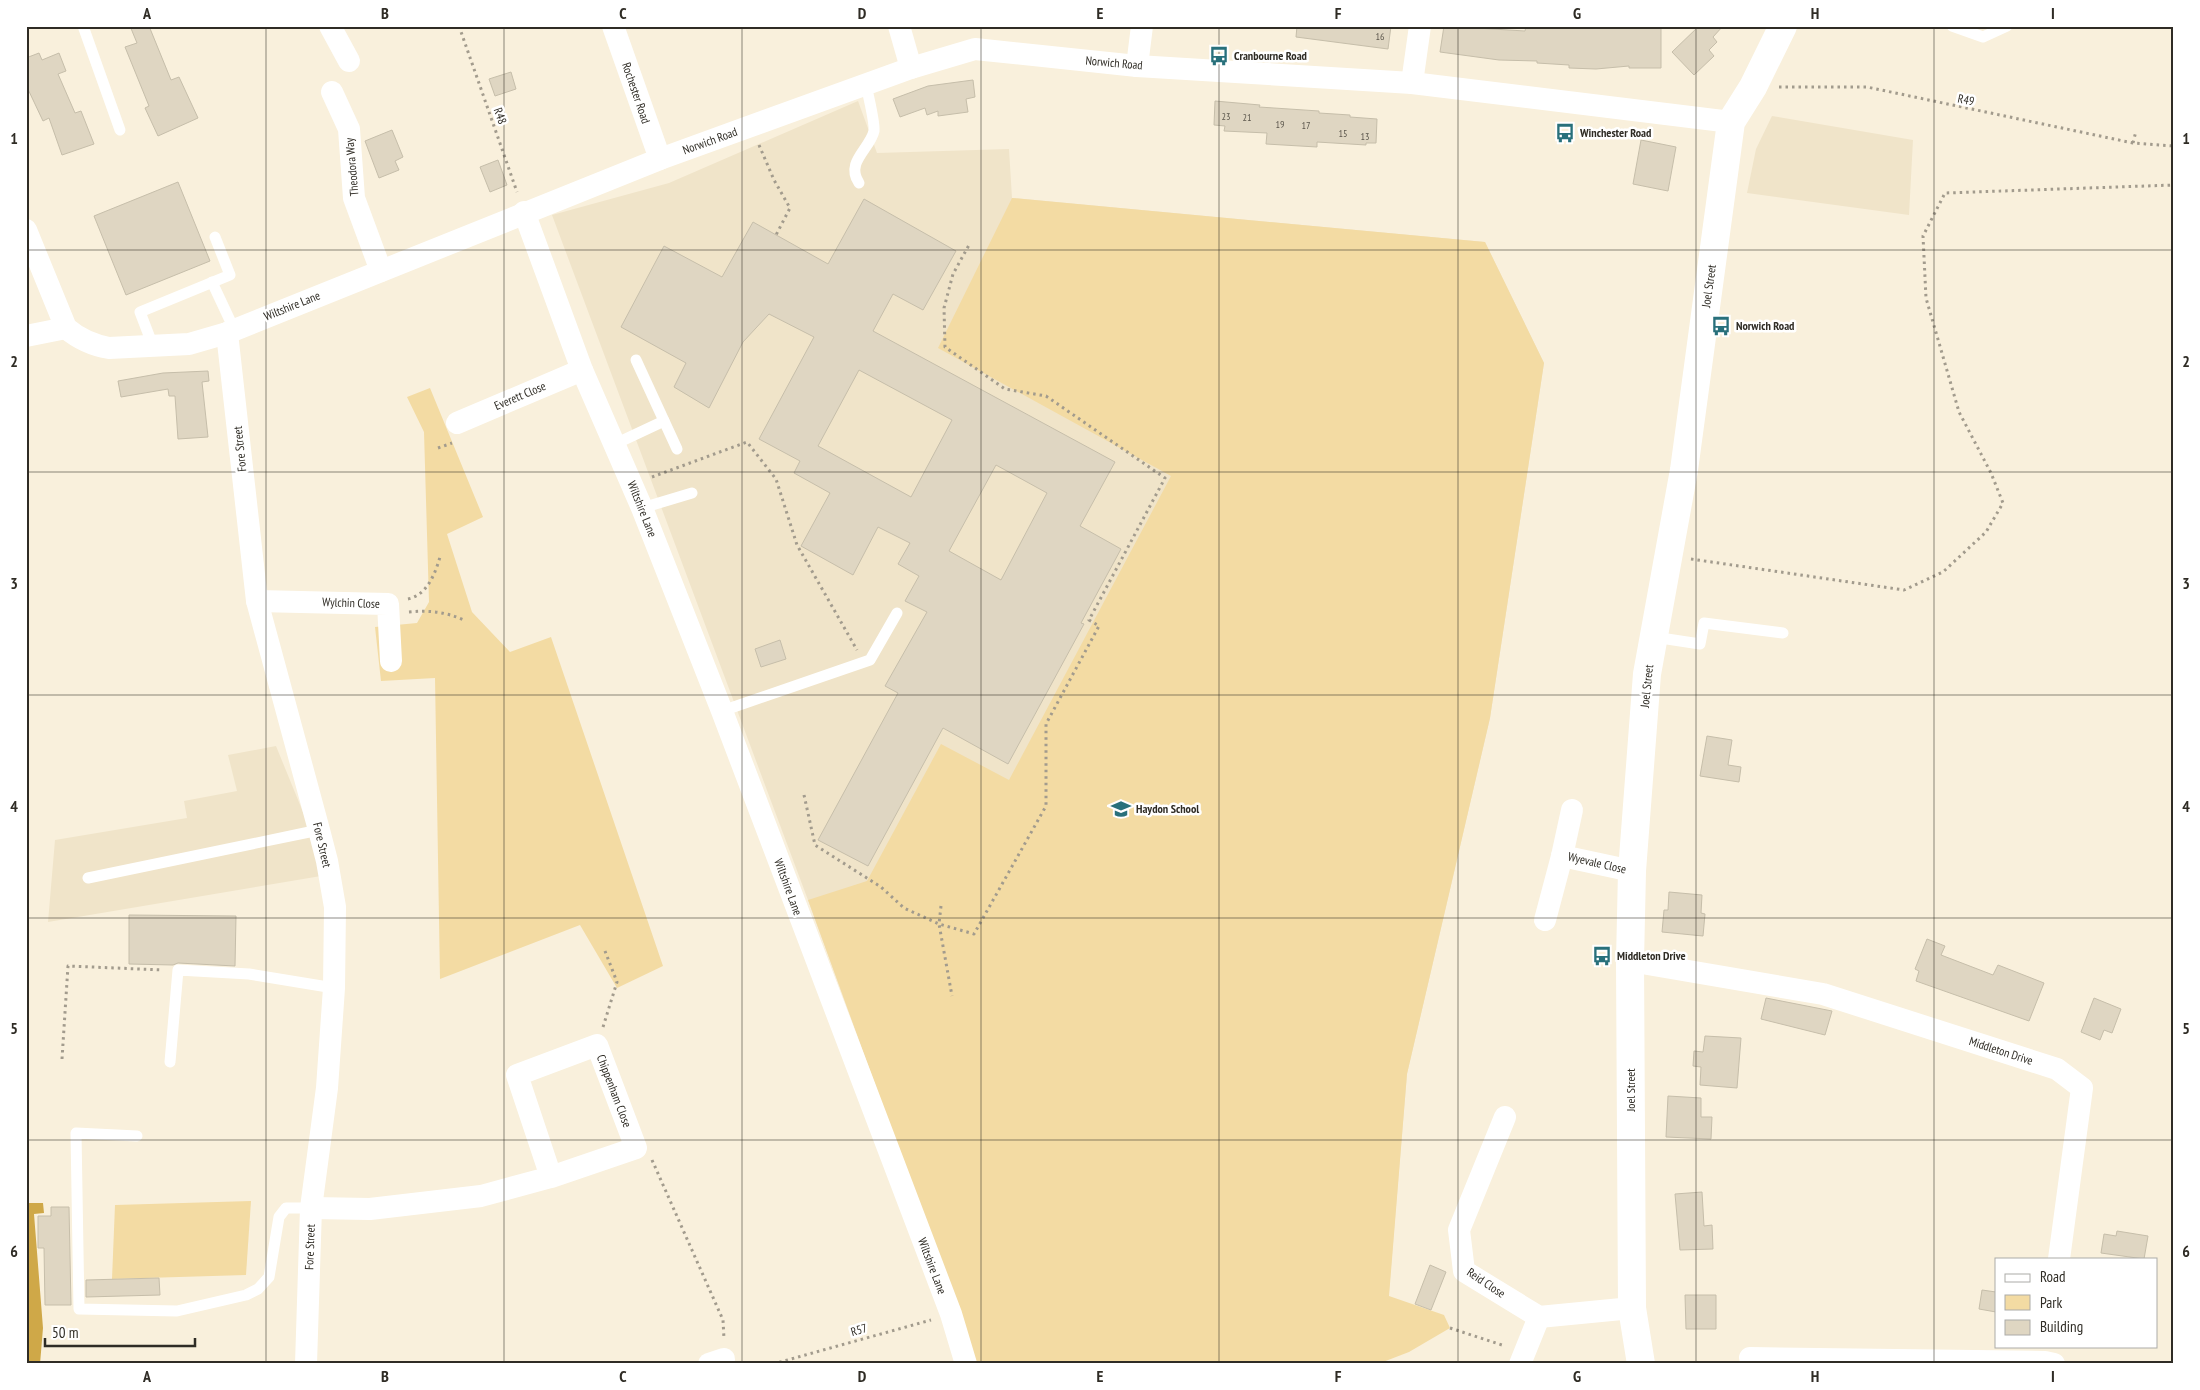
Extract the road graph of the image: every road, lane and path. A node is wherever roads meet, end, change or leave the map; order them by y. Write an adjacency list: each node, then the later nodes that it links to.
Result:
1 (84, 26): 20 (lane)
2 (330, 26): 11 (street)
3 (459, 26): 27 (path, R48)
4 (613, 26): 24 (street, Rochester Road)
5 (899, 26): 13 (street)
6 (1142, 26): 12 (street)
7 (1420, 26): 14 (street)
8 (1783, 26): 16 (main road, Joel Street)
9 (1952, 26): 10 (lane)
10 (2007, 26)
11 (349, 61)
12 (1137, 66): 13 (street, Norwich Road); 14 (street, Norwich Road)
13 (911, 68): 15 (street, Norwich Road)
14 (1412, 83): 18 (street, Norwich Road)
15 (866, 85): 19 (street, Norwich Road); 25 (lane)
16 (1753, 87): 18 (main road, Joel Street); 22 (path, R49)
17 (332, 92): 32 (street, Theodora Way)
18 (1731, 122): 47 (main road, Joel Street)
19 (751, 126): 24 (street, Norwich Road); 29 (path)
20 (120, 130)
21 (2136, 131): 22 (path)
22 (2133, 143): 23 (path, R49)
23 (2174, 146)
24 (660, 159): 27 (street, Norwich Road)
25 (859, 183)
26 (2174, 185): 47 (path)
27 (524, 212): 32 (street, Wiltshire Lane); 39 (street, Wiltshire Lane)
28 (26, 230): 34 (street)
29 (776, 235)
30 (214, 237): 33 (lane)
31 (968, 245): 66 (path)
32 (381, 270): 35 (street, Wiltshire Lane)
33 (212, 282): 35 (lane); 37 (lane)
34 (66, 328): 36 (street); 37 (street, Wiltshire Lane)
35 (230, 331): 37 (street, Wiltshire Lane); 49 (street, Fore Street)
36 (26, 336)
37 (153, 346)
38 (636, 360): 40 (lane)
39 (582, 370): 41 (street, Everett Close); 42 (street, Wiltshire Lane)
40 (664, 421): 42 (lane); 43 (lane)
41 (457, 423)
42 (614, 444): 44 (street, Wiltshire Lane)
43 (677, 448)
44 (632, 484): 46 (street, Wiltshire Lane); 56 (path)
45 (692, 493): 46 (lane)
46 (642, 508): 57 (street, Wiltshire Lane)
47 (1668, 556): 54 (main road, Joel Street)
48 (440, 557): 50 (path)
49 (257, 600): 50 (street, Wylchin Close); 60 (street, Fore Street)
50 (388, 609): 52 (path); 55 (street, Wylchin Close)
51 (897, 613): 56 (lane)
52 (464, 620)
53 (1783, 633): 54 (lane)
54 (1654, 637): 62 (main road, Joel Street)
55 (391, 660)
56 (865, 663): 57 (lane)
57 (722, 711): 82 (street, Wiltshire Lane)
58 (804, 795): 66 (path)
59 (1572, 810): 61 (street, Wyevale Close)
60 (319, 830): 63 (lane); 70 (street, Fore Street)
61 (1562, 856): 62 (street, Wyevale Close); 65 (street, Wyevale Close)
62 (1632, 871): 68 (main road, Joel Street)
63 (88, 878)
64 (941, 906): 66 (path)
65 (1545, 920)
66 (939, 924): 71 (path)
67 (605, 951): 72 (path)
68 (1630, 961): 80 (street, Middleton Drive); 81 (main road, Joel Street)
69 (178, 970): 70 (lane); 73 (path); 74 (lane)
70 (334, 988): 79 (street, Fore Street)
71 (952, 996)
72 (597, 1044): 77 (street, Chippenham Close); 78 (street, Chippenham Close)
73 (62, 1059)
74 (170, 1062)
75 (1505, 1116): 83 (street, Reid Close)
76 (137, 1136): 79 (lane)
77 (636, 1148): 78 (street); 88 (path)
78 (551, 1177): 79 (street)
79 (311, 1208): 89 (street, Fore Street)
80 (2059, 1258)
81 (1632, 1308): 83 (street); 92 (main road, Joel Street)
82 (951, 1314): 90 (path, R57); 91 (street, Wiltshire Lane)
83 (1539, 1317): 86 (street)
84 (1450, 1328): 86 (path)
85 (2049, 1357): 87 (street)
86 (1522, 1358)
87 (1750, 1358)
88 (717, 1361)
89 (306, 1364)
90 (773, 1364)
91 (966, 1364)
92 (1641, 1364)

